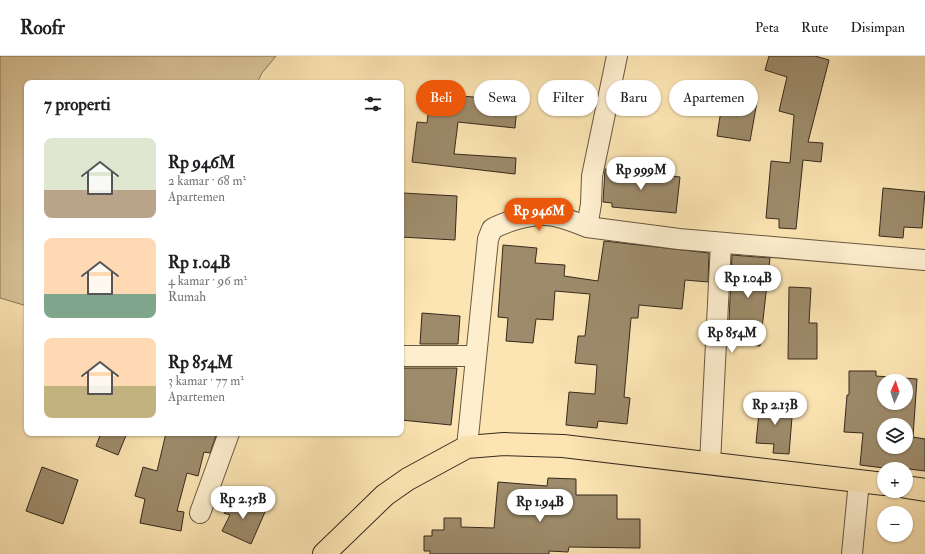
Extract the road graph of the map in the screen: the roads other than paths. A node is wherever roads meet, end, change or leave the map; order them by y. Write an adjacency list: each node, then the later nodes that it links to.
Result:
1 (618, 56): 2 (street)
2 (587, 227): 3 (street); 6 (street)
3 (721, 243): 4 (street); 9 (street)
4 (925, 260)
5 (404, 356): 6 (street)
6 (476, 356): 8 (street)
7 (228, 436): 14 (street)
8 (467, 447): 9 (highway); 15 (highway)
9 (710, 464): 10 (highway)
10 (859, 481): 11 (highway); 16 (street)
11 (877, 483)
12 (913, 488): 13 (highway)
13 (925, 490)
14 (200, 513)
15 (324, 554)
16 (852, 554)

